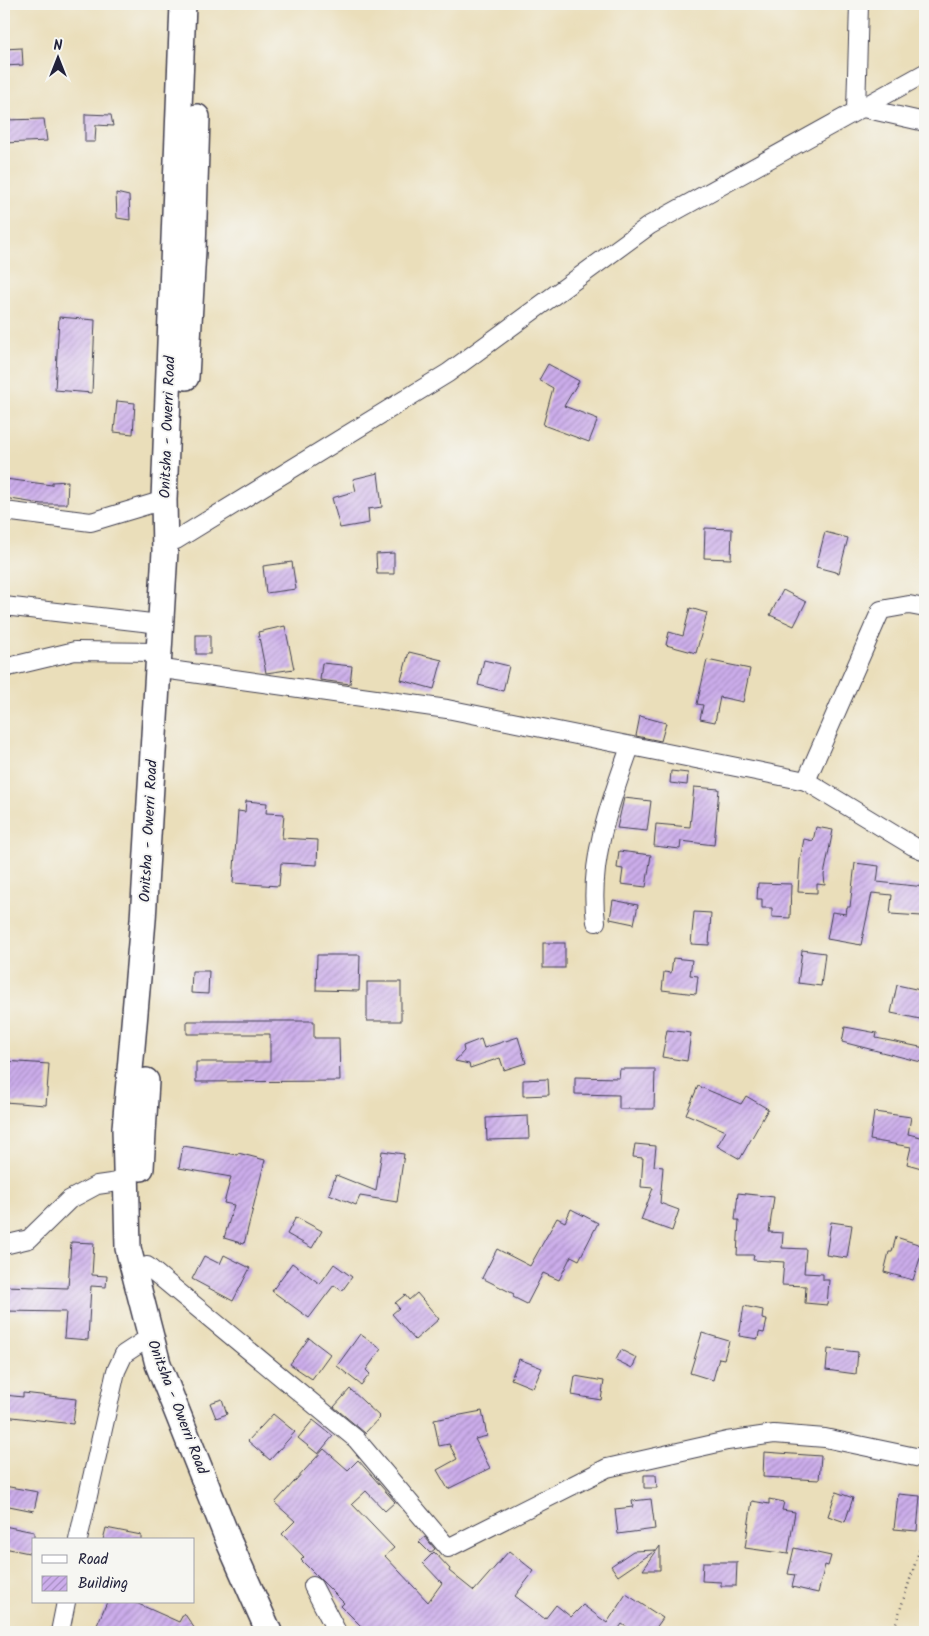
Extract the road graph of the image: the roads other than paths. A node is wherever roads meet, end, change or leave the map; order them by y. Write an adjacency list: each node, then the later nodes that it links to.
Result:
1 (182, 4): 7 (highway, Onitsha - Owerri Road)
2 (199, 4): 9 (highway, Onitsha - Owerri Road)
3 (859, 4): 5 (street)
4 (925, 73): 5 (street)
5 (859, 109): 6 (street); 9 (street)
6 (925, 122)
7 (164, 500): 8 (street); 12 (highway, Onitsha - Owerri Road)
8 (4, 511)
9 (176, 540): 13 (highway, Onitsha - Owerri Road)
10 (4, 606): 12 (street)
11 (925, 608): 16 (street)
12 (160, 624): 13 (highway, Onitsha - Owerri Road)
13 (164, 661): 14 (street); 15 (street); 19 (highway, Onitsha - Owerri Road); 21 (highway, Onitsha - Owerri Road)
14 (4, 668)
15 (630, 747): 16 (street); 18 (street)
16 (806, 781): 17 (street)
17 (925, 851)
18 (596, 922)
19 (125, 1181): 20 (street); 22 (highway, Onitsha - Owerri Road)
20 (4, 1245)
21 (147, 1266): 23 (street); 29 (highway, Onitsha - Owerri Road)
22 (150, 1337): 24 (street); 28 (highway, Onitsha - Owerri Road)
23 (925, 1459)
24 (78, 1538)
25 (313, 1586): 30 (street)
26 (66, 1604): 27 (street)
27 (60, 1632)
28 (269, 1632)
29 (284, 1632)
30 (337, 1632)

